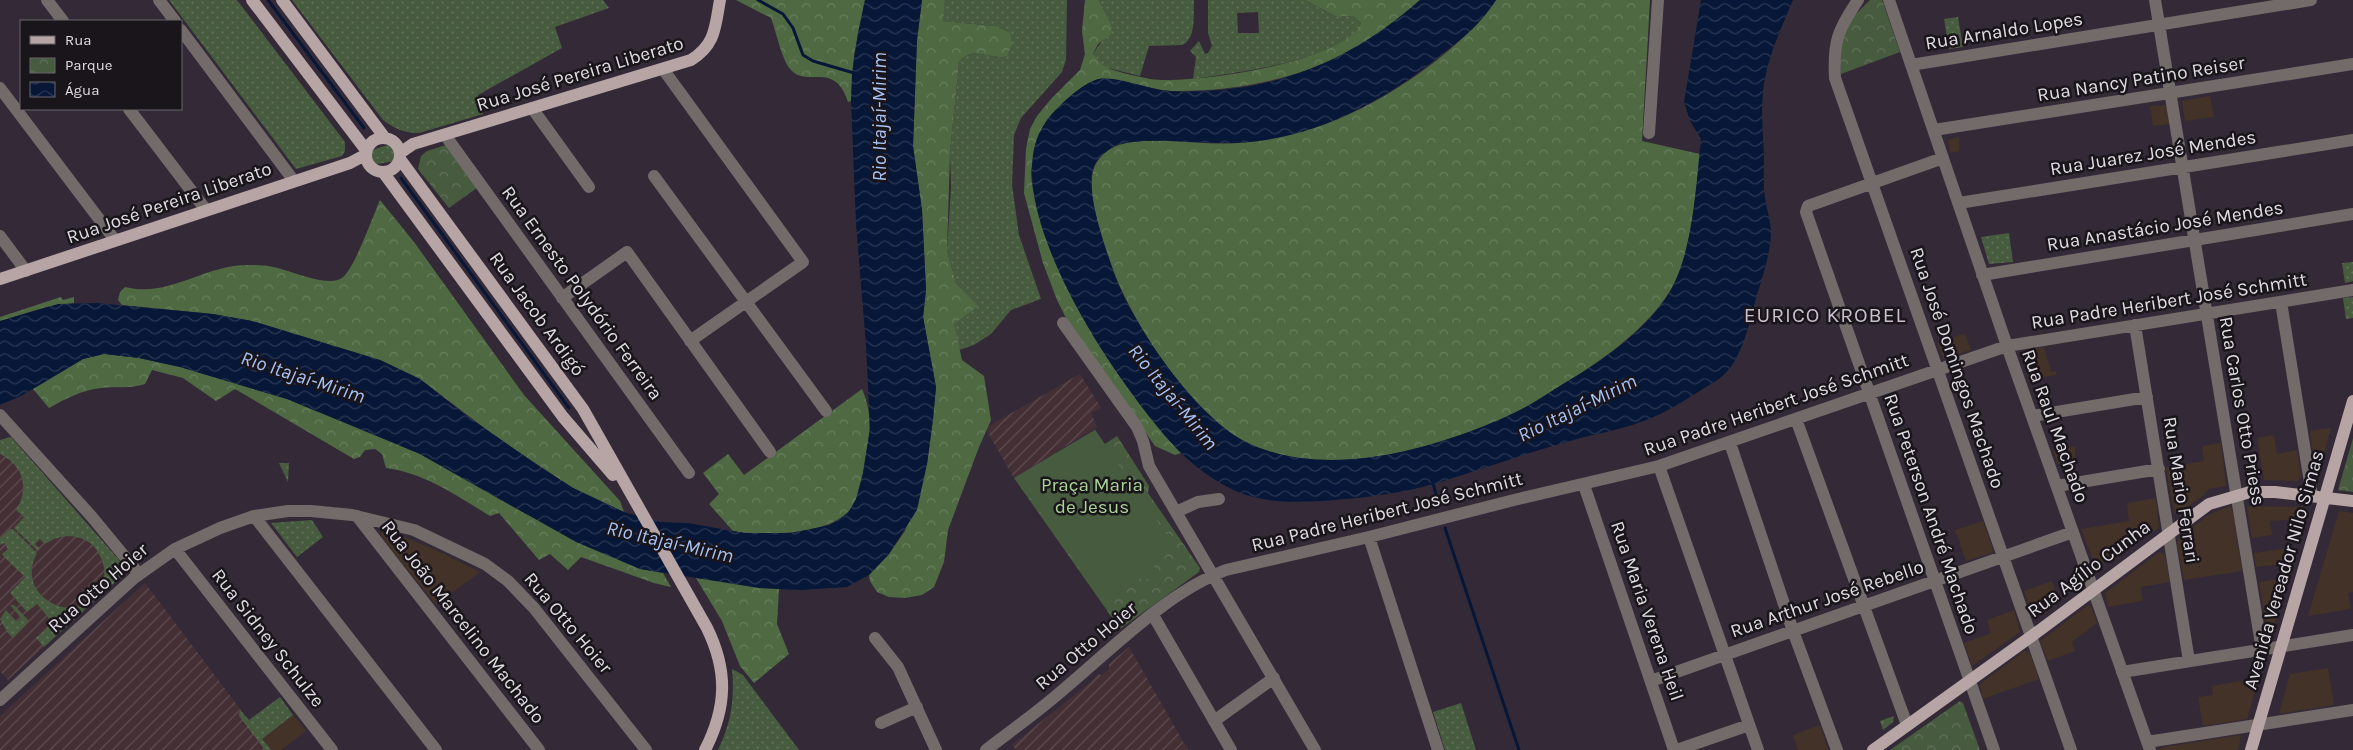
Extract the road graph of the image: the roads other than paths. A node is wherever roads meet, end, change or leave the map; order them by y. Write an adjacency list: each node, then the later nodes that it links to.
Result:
1 (47, 0): 12 (street)
2 (158, 0): 13 (street)
3 (252, 0): 28 (main road)
4 (282, 0): 27 (main road, Rua Jacob Ardigó)
5 (720, 0): 18 (main road, Rua José Pereira Liberato)
6 (1658, 0): 24 (street)
7 (1858, 0): 34 (street, Rua José Domingos Machado)
8 (1889, 0): 17 (street, Rua Raul Machado)
9 (2155, 0): 14 (street, Rua Carlos Otto Priess)
10 (2311, 0): 11 (street, Rua Arnaldo Lopes)
11 (2233, 6): 14 (street, Rua Arnaldo Lopes)
12 (62, 20)
13 (174, 20)
14 (2159, 24): 17 (street, Rua Arnaldo Lopes); 20 (street, Rua Carlos Otto Priess)
15 (182, 31): 33 (street)
16 (2353, 64): 20 (street, Rua Nancy Patino Reiser)
17 (1911, 65): 23 (street, Rua Raul Machado)
18 (663, 69): 21 (main road, Rua José Pereira Liberato); 47 (street)
19 (0, 88): 40 (street)
20 (2170, 93): 23 (street, Rua Nancy Patino Reiser); 30 (street, Rua Carlos Otto Priess)
21 (532, 108): 25 (main road, Rua José Pereira Liberato); 35 (street)
22 (130, 110): 37 (street)
23 (1934, 130): 29 (street, Rua Raul Machado)
24 (1649, 133)
25 (446, 135): 27 (main road, Rua José Pereira Liberato); 46 (street, Rua Ernesto Polydório Ferreira)
26 (2353, 140): 30 (street, Rua Juarez José Mendes)
27 (395, 148): 28 (main road); 31 (main road); 73 (main road, Rua Jacob Ardigó)
28 (367, 157): 31 (main road); 33 (main road, Rua José Pereira Liberato)
29 (1943, 158): 34 (street); 36 (street, Rua Raul Machado)
30 (2183, 168): 36 (street, Rua Juarez José Mendes); 41 (street, Rua Carlos Otto Priess)
31 (383, 172): 73 (main road, Rua Jacob Ardigó)
32 (654, 176): 47 (street)
33 (294, 180): 37 (main road, Rua José Pereira Liberato)
34 (1872, 184): 54 (street, Rua José Domingos Machado); 55 (street, Rua Peterson André Machado)
35 (589, 187)
36 (1959, 203): 43 (street, Rua Raul Machado)
37 (206, 210): 40 (main road, Rua José Pereira Liberato)
38 (2353, 214): 41 (street, Rua Anastácio José Mendes)
39 (0, 236): 42 (street)
40 (115, 240): 42 (main road, Rua José Pereira Liberato)
41 (2195, 240): 43 (street, Rua Anastácio José Mendes); 49 (street, Rua Carlos Otto Priess)
42 (26, 271): 44 (main road, Rua José Pereira Liberato)
43 (1982, 275): 53 (street, Rua Raul Machado)
44 (0, 279)
45 (2353, 290): 48 (street, Rua Padre Heribert José Schmitt)
46 (562, 298): 52 (street); 66 (street, Rua Ernesto Polydório Ferreira)
47 (746, 302): 52 (street); 58 (street)
48 (2281, 302): 49 (street, Rua Padre Heribert José Schmitt); 70 (street)
49 (2207, 314): 51 (street, Rua Padre Heribert José Schmitt); 69 (street, Rua Carlos Otto Priess)
50 (1063, 323): 74 (street)
51 (2136, 325): 53 (street, Rua Padre Heribert José Schmitt); 56 (street, Rua Mario Ferrari)
52 (690, 341): 63 (street)
53 (2007, 346): 54 (street, Rua Padre Heribert José Schmitt); 60 (street, Rua Raul Machado)
54 (1938, 370): 55 (street, Rua Padre Heribert José Schmitt); 81 (street, Rua José Domingos Machado)
55 (1869, 394): 61 (street, Rua Padre Heribert José Schmitt); 84 (street, Rua Peterson André Machado)
56 (2147, 397): 60 (street); 65 (street, Rua Mario Ferrari)
57 (2353, 401): 70 (main road, Avenida Vereador Nilo Simas)
58 (826, 411)
59 (0, 415): 82 (street)
60 (2032, 416): 68 (street, Rua Raul Machado)
61 (1796, 419): 62 (street, Rua Padre Heribert José Schmitt); 86 (street)
62 (1730, 442): 64 (street, Rua Padre Heribert José Schmitt); 88 (street)
63 (770, 452)
64 (1660, 466): 67 (street, Rua Padre Heribert José Schmitt); 94 (street)
65 (2159, 469): 68 (street); 78 (street, Rua Mario Ferrari)
66 (689, 473)
67 (1584, 485): 79 (street, Rua Padre Heribert José Schmitt); 98 (street, Rua Maria Verena Heil)
68 (2057, 486): 77 (street, Rua Raul Machado)
69 (2238, 495): 70 (main road, Rua Agílio Cunha); 78 (main road, Rua Agílio Cunha); 93 (street, Rua Carlos Otto Priess)
70 (2318, 496): 72 (main road, Rua Agílio Cunha); 92 (main road, Avenida Vereador Nilo Simas)
71 (1219, 499): 74 (street)
72 (2353, 501)
73 (636, 503): 108 (main road, Rua Jacob Ardigó)
74 (1176, 512): 83 (street)
75 (254, 516): 76 (street, Rua Otto Hoier); 80 (street, Rua Otto Hoier); 111 (street)
76 (357, 516): 112 (street, Rua João Marcelino Machado); 113 (street, Rua Otto Hoier)
77 (2073, 532): 81 (street, Rua Arthur José Rebello); 85 (street, Rua Raul Machado)
78 (2169, 533): 85 (main road, Rua Agílio Cunha); 95 (street, Rua Mario Ferrari)
79 (1370, 537): 83 (street, Rua Padre Heribert José Schmitt); 119 (street)
80 (175, 549): 82 (street, Rua Otto Hoier); 110 (street, Rua Sidney Schulze)
81 (2003, 556): 84 (street, Rua Arthur José Rebello); 90 (street, Rua José Domingos Machado)
82 (139, 574): 100 (street, Rua Otto Hoier)
83 (1213, 574): 87 (street, Rua Otto Hoier); 97 (street)
84 (1935, 581): 86 (street, Rua Arthur José Rebello); 99 (street, Rua Peterson André Machado)
85 (2094, 590): 90 (main road, Rua Agílio Cunha); 96 (street, Rua Raul Machado)
86 (1864, 606): 88 (street, Rua Arthur José Rebello); 106 (street)
87 (1152, 615): 103 (street); 116 (street, Rua Otto Hoier)
88 (1793, 631): 94 (street, Rua Arthur José Rebello); 122 (street)
89 (2353, 635): 92 (street)
90 (2031, 636): 99 (main road, Rua Agílio Cunha); 125 (street, Rua José Domingos Machado)
91 (875, 638): 101 (street)
92 (2282, 646): 93 (street); 107 (main road, Avenida Vereador Nilo Simas)
93 (2262, 650): 95 (street)
94 (1724, 655): 98 (street, Rua Arthur José Rebello); 105 (street)
95 (2189, 661): 96 (street)
96 (2122, 672): 109 (street, Rua Raul Machado)
97 (1274, 678): 103 (street); 118 (street)
98 (1651, 681): 120 (street, Rua Maria Verena Heil)
99 (1970, 681): 106 (main road, Rua Agílio Cunha); 124 (street, Rua Peterson André Machado)
100 (0, 700)
101 (917, 707): 104 (street); 115 (street)
102 (2353, 710): 107 (street)
103 (1214, 721): 117 (street)
104 (881, 722)
105 (1749, 725): 120 (street); 121 (street)
106 (1907, 725): 123 (main road, Rua Agílio Cunha)
107 (2258, 725): 109 (street); 126 (main road, Avenida Vereador Nilo Simas)
108 (708, 746): 114 (main road, Rua Jacob Ardigó)
109 (2148, 746)
110 (332, 750)
111 (436, 750)
112 (539, 750)
113 (646, 750)
114 (699, 750)
115 (936, 750)
116 (986, 750)
117 (1231, 750)
118 (1315, 750)
119 (1438, 750)
120 (1676, 750)
121 (1758, 750)
122 (1837, 750)
123 (1872, 750)
124 (1994, 750)
125 (2071, 750)
126 (2251, 750)

